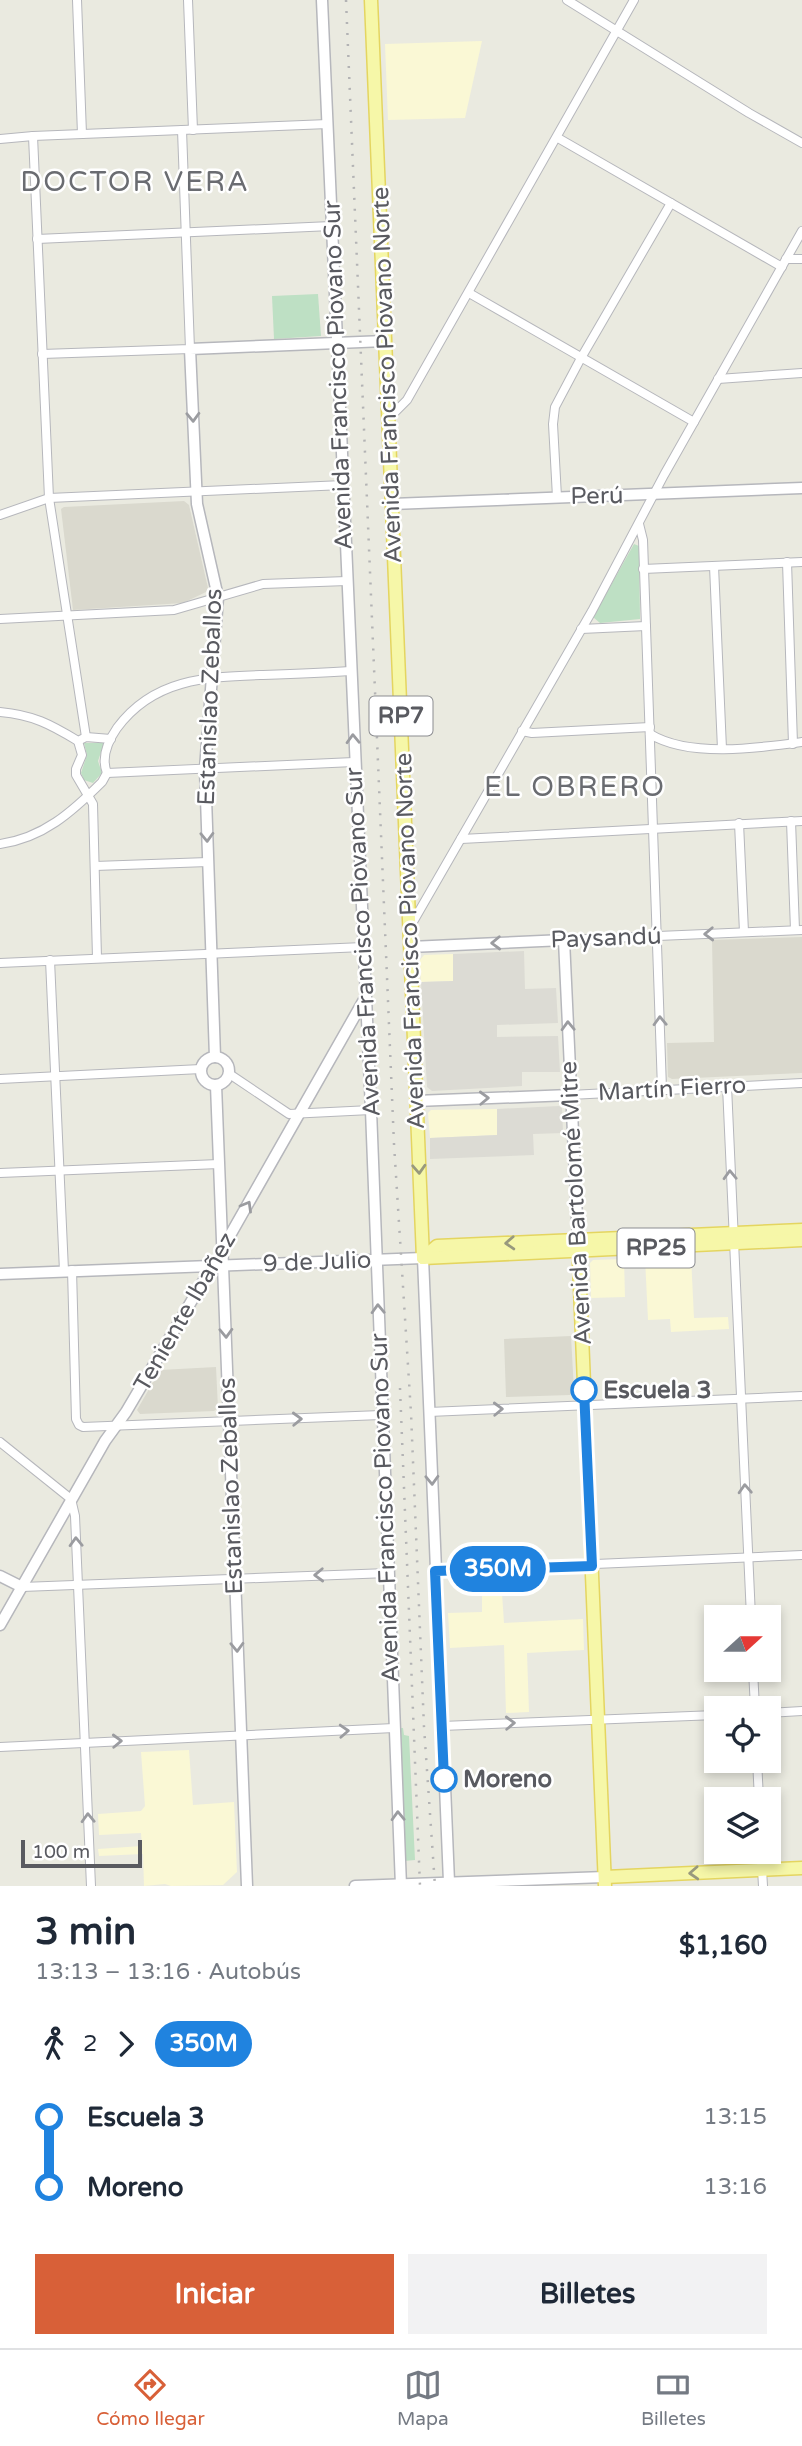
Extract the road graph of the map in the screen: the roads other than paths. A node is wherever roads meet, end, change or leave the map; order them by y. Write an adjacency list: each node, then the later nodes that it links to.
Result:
1 (77, 0): 11 (street)
2 (188, 0): 9 (street)
3 (322, 0): 8 (street, Avenida Francisco Piovano Sur)
4 (371, 0): 24 (main road, Avenida Francisco Piovano Norte / RP7)
5 (567, 0): 7 (street)
6 (635, 0): 7 (street)
7 (617, 30): 13 (street); 15 (street)
8 (328, 124): 9 (street); 17 (street, Avenida Francisco Piovano Sur)
9 (193, 130): 10 (street)
10 (183, 131): 11 (street); 19 (street, Estanislao Zeballos)
11 (82, 134): 12 (street)
12 (33, 136): 14 (street); 20 (street)
13 (558, 138): 16 (street); 23 (street)
14 (0, 139)
15 (802, 143)
16 (671, 203): 22 (street); 28 (street)
17 (331, 226): 19 (street); 25 (street, Avenida Francisco Piovano Sur)
18 (802, 232): 22 (street)
19 (186, 233): 20 (street); 26 (street, Estanislao Zeballos)
20 (37, 239): 27 (street)
21 (802, 258): 22 (street)
22 (784, 263): 30 (street)
23 (469, 293): 28 (street); 31 (street)
24 (385, 341): 25 (street); 31 (main road, Avenida Francisco Piovano Norte / RP7)
25 (337, 343): 26 (street); 33 (street, Avenida Francisco Piovano Sur)
26 (190, 349): 27 (street); 35 (street, Estanislao Zeballos, one-way to 35)
27 (42, 354): 38 (street)
28 (581, 358): 32 (street); 37 (street)
29 (802, 373): 30 (street)
30 (718, 379): 32 (street)
31 (389, 418): 39 (main road, Avenida Francisco Piovano Norte / RP7)
32 (694, 422): 36 (street)
33 (343, 485): 35 (street); 46 (street, Avenida Francisco Piovano Sur)
34 (802, 488): 36 (street, Perú)
35 (196, 492): 38 (street); 47 (street, Estanislao Zeballos)
36 (655, 494): 37 (street, Perú); 41 (street)
37 (557, 496): 39 (street, Perú)
38 (49, 498): 40 (street); 48 (street)
39 (392, 504): 74 (main road, Avenida Francisco Piovano Norte / RP7)
40 (0, 515)
41 (639, 524): 45 (street); 51 (street)
42 (787, 562): 43 (street); 44 (street); 59 (street)
43 (802, 562)
44 (714, 566): 45 (street); 60 (street)
45 (643, 569): 50 (street)
46 (346, 581): 47 (street); 52 (street, Avenida Francisco Piovano Sur)
47 (218, 597): 48 (street); 53 (street, Estanislao Zeballos)
48 (66, 617): 49 (street); 58 (street)
49 (0, 619)
50 (646, 626): 51 (street); 56 (street)
51 (581, 629): 55 (street)
52 (350, 671): 53 (street); 61 (street, Avenida Francisco Piovano Sur, one-way to 52)
53 (213, 677): 57 (street); 62 (street, Estanislao Zeballos)
54 (0, 712): 58 (street)
55 (523, 731): 56 (street); 69 (street)
56 (650, 731): 60 (street); 68 (street)
57 (111, 738): 58 (street); 63 (street)
58 (82, 739): 64 (street)
59 (798, 743): 60 (street)
60 (722, 749)
61 (354, 762): 62 (street); 79 (street, Avenida Francisco Piovano Sur)
62 (205, 769): 63 (street); 71 (street, Estanislao Zeballos, one-way to 71)
63 (107, 774): 64 (street)
64 (89, 795): 70 (street); 72 (street)
65 (790, 821): 66 (street); 67 (street); 73 (street)
66 (802, 821)
67 (739, 824): 68 (street); 76 (street)
68 (654, 827): 69 (street); 77 (street)
69 (461, 838): 74 (street)
70 (0, 844)
71 (208, 862): 72 (street); 81 (street, Estanislao Zeballos)
72 (95, 866): 82 (street)
73 (797, 866): 75 (street)
74 (409, 928): 80 (main road, Avenida Francisco Piovano Norte / RP7)
75 (799, 930): 76 (street, Paysandú)
76 (744, 932): 77 (street, Paysandú, one-way to 77)
77 (657, 936): 78 (street, Paysandú); 94 (street, one-way to 77)
78 (564, 940): 80 (street, Paysandú, one-way to 80); 95 (street, Avenida Bartolomé Mitre, one-way to 78)
79 (363, 947): 81 (street); 85 (street, Avenida Francisco Piovano Sur)
80 (410, 947): 96 (main road, Avenida Francisco Piovano Norte / RP7)
81 (211, 954): 82 (street); 86 (street, Estanislao Zeballos)
82 (97, 958): 83 (street)
83 (50, 960): 84 (street); 89 (street)
84 (0, 962)
85 (366, 997): 97 (street, Avenida Francisco Piovano Sur); 98 (street, Teniente Ibañez)
86 (215, 1057): 87 (street); 88 (street)
87 (201, 1069): 89 (street); 92 (street)
88 (228, 1073): 92 (street); 98 (street)
89 (55, 1076): 90 (street); 100 (street)
90 (0, 1079)
91 (802, 1083): 93 (street, Martín Fierro)
92 (216, 1085): 99 (street, Estanislao Zeballos)
93 (727, 1086): 94 (street, Martín Fierro); 103 (street, one-way to 93)
94 (662, 1089): 95 (street, Martín Fierro)
95 (570, 1095): 96 (street, Martín Fierro, one-way to 95); 105 (street, Avenida Bartolomé Mitre)
96 (416, 1101): 107 (main road, Avenida Francisco Piovano Norte / RP7, one-way to 107)
97 (371, 1110): 98 (street); 108 (street, Avenida Francisco Piovano Sur)
98 (298, 1115): 106 (street, Teniente Ibañez, one-way to 98)
99 (219, 1164): 100 (street); 106 (street, Estanislao Zeballos)
100 (59, 1171): 101 (street); 110 (street)
101 (0, 1173)
102 (802, 1230): 103 (main road, RP25)
103 (732, 1238): 104 (main road, RP25); 105 (main road, RP25); 113 (street)
104 (802, 1240)
105 (578, 1246): 107 (main road); 114 (main road, Avenida Bartolomé Mitre)
106 (223, 1247): 109 (street, Estanislao Zeballos)
107 (423, 1258): 108 (street, 9 de Julio); 115 (street, Avenida Francisco Piovano Norte)
108 (376, 1260): 109 (street, 9 de Julio); 116 (street, Avenida Francisco Piovano Sur, one-way to 108)
109 (218, 1265): 110 (street, 9 de Julio); 117 (street, Estanislao Zeballos, one-way to 117); 118 (street, Teniente Ibañez)
110 (68, 1271): 111 (street, 9 de Julio); 118 (street)
111 (0, 1274)
112 (802, 1396): 113 (street)
113 (741, 1399): 114 (street); 122 (street, one-way to 113)
114 (584, 1406): 115 (street, one-way to 114); 123 (main road, Avenida Bartolomé Mitre)
115 (429, 1412): 124 (street, Avenida Francisco Piovano Norte, one-way to 124)
116 (381, 1415): 117 (street, one-way to 116); 125 (street, Avenida Francisco Piovano Sur)
117 (229, 1422): 118 (street); 127 (street, Estanislao Zeballos)
118 (116, 1426): 120 (street, Teniente Ibañez)
119 (0, 1442): 120 (street)
120 (71, 1499): 128 (street, one-way to 120); 129 (street, Teniente Ibañez)
121 (802, 1555): 122 (street)
122 (748, 1557): 123 (street); 130 (street)
123 (592, 1566): 124 (street); 135 (main road, Avenida Bartolomé Mitre)
124 (435, 1571): 136 (street, Avenida Francisco Piovano Norte)
125 (388, 1573): 127 (street, one-way to 127); 137 (street, Avenida Francisco Piovano Sur)
126 (0, 1576): 129 (street)
127 (234, 1579): 128 (street); 138 (street, Estanislao Zeballos, one-way to 138)
128 (78, 1585): 129 (street); 139 (street)
129 (22, 1587): 131 (street, Teniente Ibañez)
130 (750, 1605)
131 (0, 1625)
132 (802, 1712): 133 (street)
133 (781, 1713)
134 (704, 1716): 135 (street)
135 (598, 1720): 136 (street, one-way to 135); 144 (main road, Avenida Bartolomé Mitre)
136 (442, 1726): 145 (street, Avenida Francisco Piovano Norte)
137 (394, 1728): 138 (street, one-way to 137); 147 (street, Avenida Francisco Piovano Sur, one-way to 137)
138 (241, 1737): 139 (street, one-way to 138); 149 (street, Estanislao Zeballos)
139 (85, 1743): 140 (street); 148 (street, one-way to 139)
140 (0, 1747)
141 (762, 1864): 143 (street)
142 (802, 1868): 143 (main road)
143 (762, 1870): 144 (main road, one-way to 144); 151 (street)
144 (605, 1881): 146 (street)
145 (451, 1884): 146 (street); 147 (street)
146 (471, 1884)
147 (401, 1885): 150 (street)
148 (91, 1886)
149 (247, 1886)
150 (355, 1886)
151 (762, 1886)

